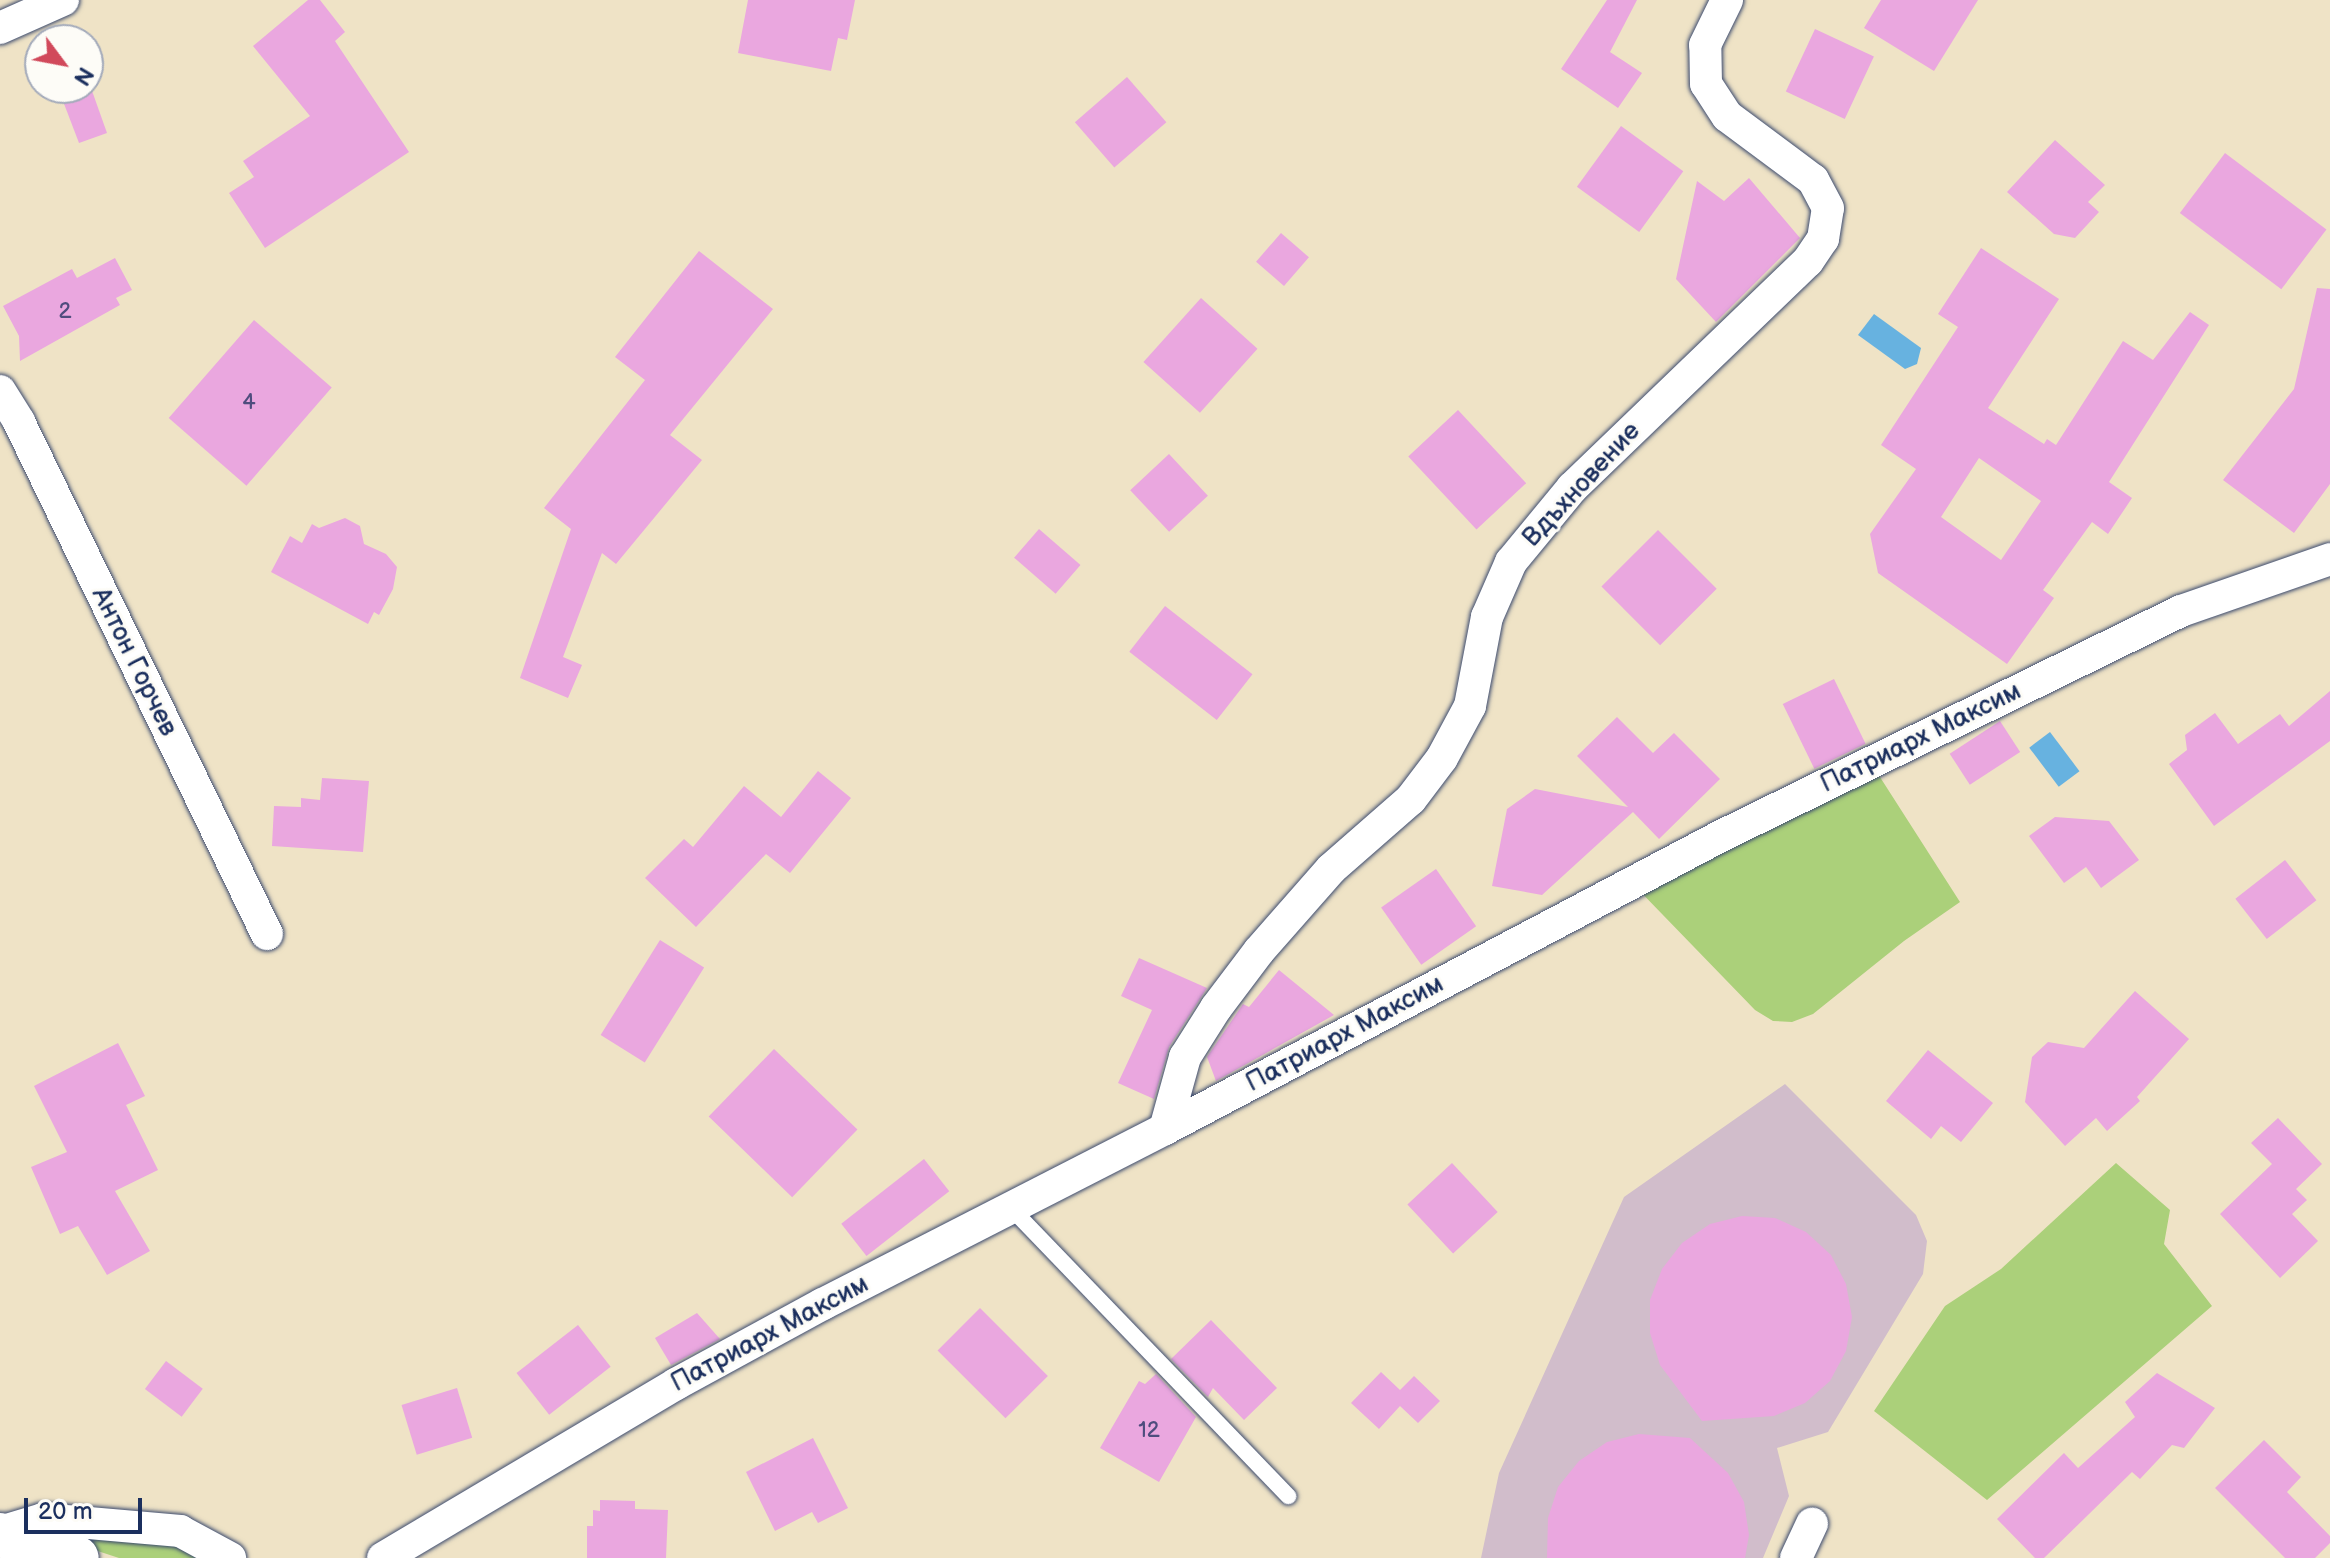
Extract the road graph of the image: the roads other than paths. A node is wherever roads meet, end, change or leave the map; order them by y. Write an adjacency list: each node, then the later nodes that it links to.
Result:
1 (63, 0): 3 (street)
2 (1727, 0): 7 (street, Вдъхновение)
3 (0, 28)
4 (0, 391): 6 (street, Антон Горчев)
5 (2330, 559): 7 (street, Патриарх Максим)
6 (267, 934)
7 (1165, 1129): 8 (street, Патриарх Максим)
8 (1011, 1208): 9 (lane); 14 (street, Патриарх Максим)
9 (1288, 1496)
10 (1812, 1524): 15 (street)
11 (0, 1533): 12 (street); 13 (street)
12 (77, 1558)
13 (230, 1558)
14 (383, 1558)
15 (1796, 1558)

